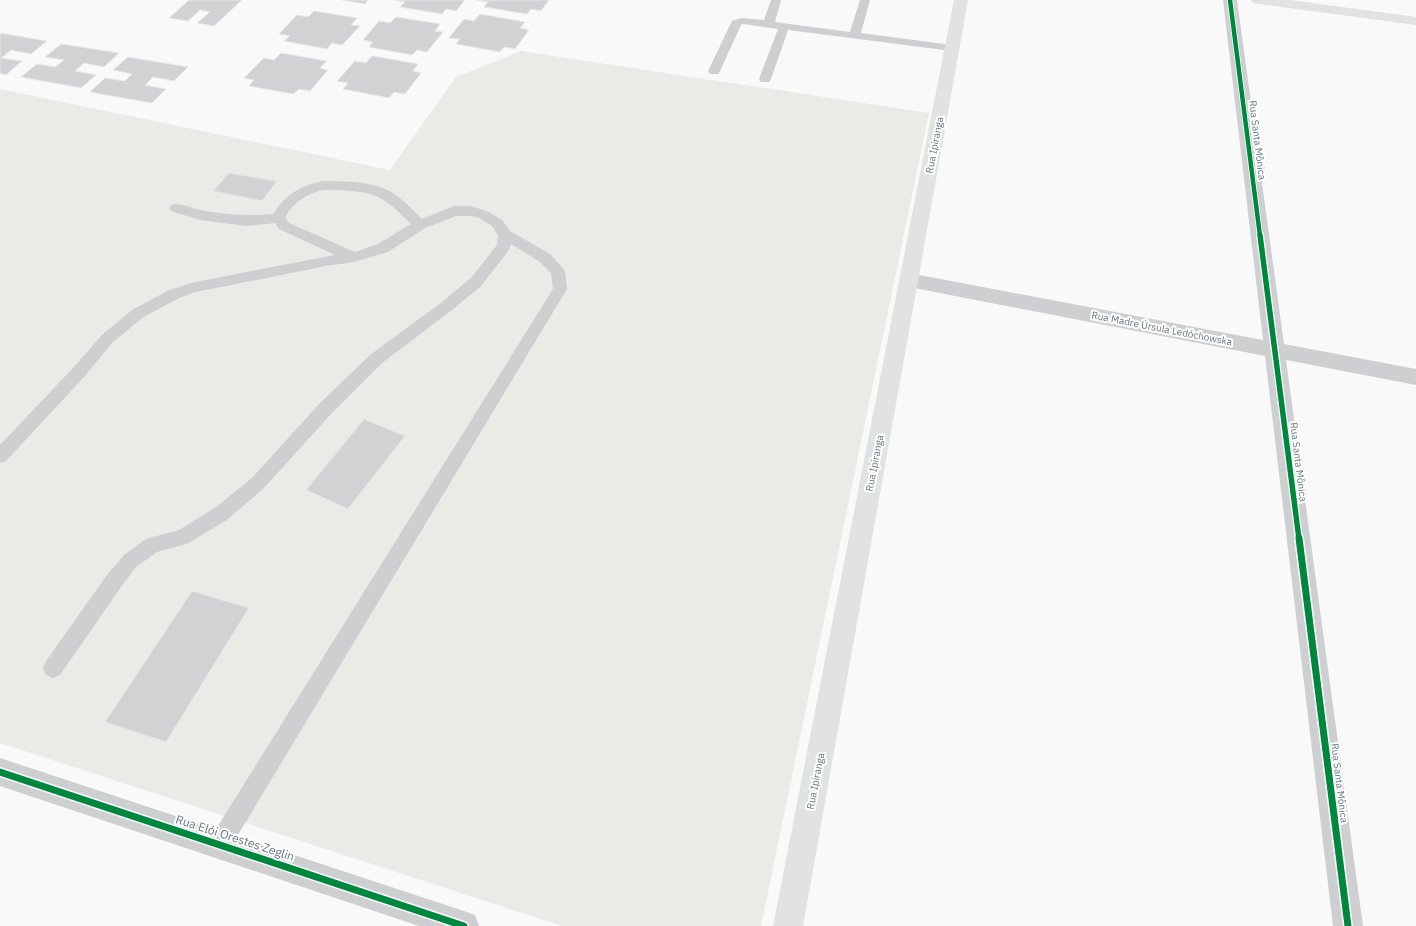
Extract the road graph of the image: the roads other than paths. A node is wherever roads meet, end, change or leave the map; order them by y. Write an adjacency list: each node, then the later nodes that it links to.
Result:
1 (776, 0): 7 (lane)
2 (865, 0): 9 (lane)
3 (961, 0): 10 (main road, Rua Ipiranga)
4 (1230, 0): 19 (street, Rua Santa Mônica)
5 (1258, 0): 6 (main road)
6 (1416, 21)
7 (768, 25): 8 (lane); 11 (lane)
8 (784, 27): 9 (lane); 12 (lane)
9 (855, 35): 10 (lane)
10 (952, 48): 18 (main road, Rua Ipiranga)
11 (714, 71)
12 (765, 79)
13 (176, 208): 14 (lane)
14 (279, 218): 15 (lane); 17 (lane)
15 (420, 225): 16 (lane); 17 (lane)
16 (505, 234): 22 (lane); 24 (lane)
17 (354, 257): 21 (lane)
18 (909, 280): 19 (street, Rua Madre Úrsula Ledóchowska); 26 (main road, Rua Ipiranga)
19 (1274, 350): 20 (street, Rua Madre Úrsula Ledóchowska); 27 (street, Rua Santa Mônica)
20 (1416, 377)
21 (0, 456)
22 (53, 668)
23 (0, 772): 24 (street, Rua Elói Orestes Zeglin)
24 (219, 844): 25 (street, Rua Elói Orestes Zeglin)
25 (464, 926)
26 (788, 926)
27 (1348, 926)

